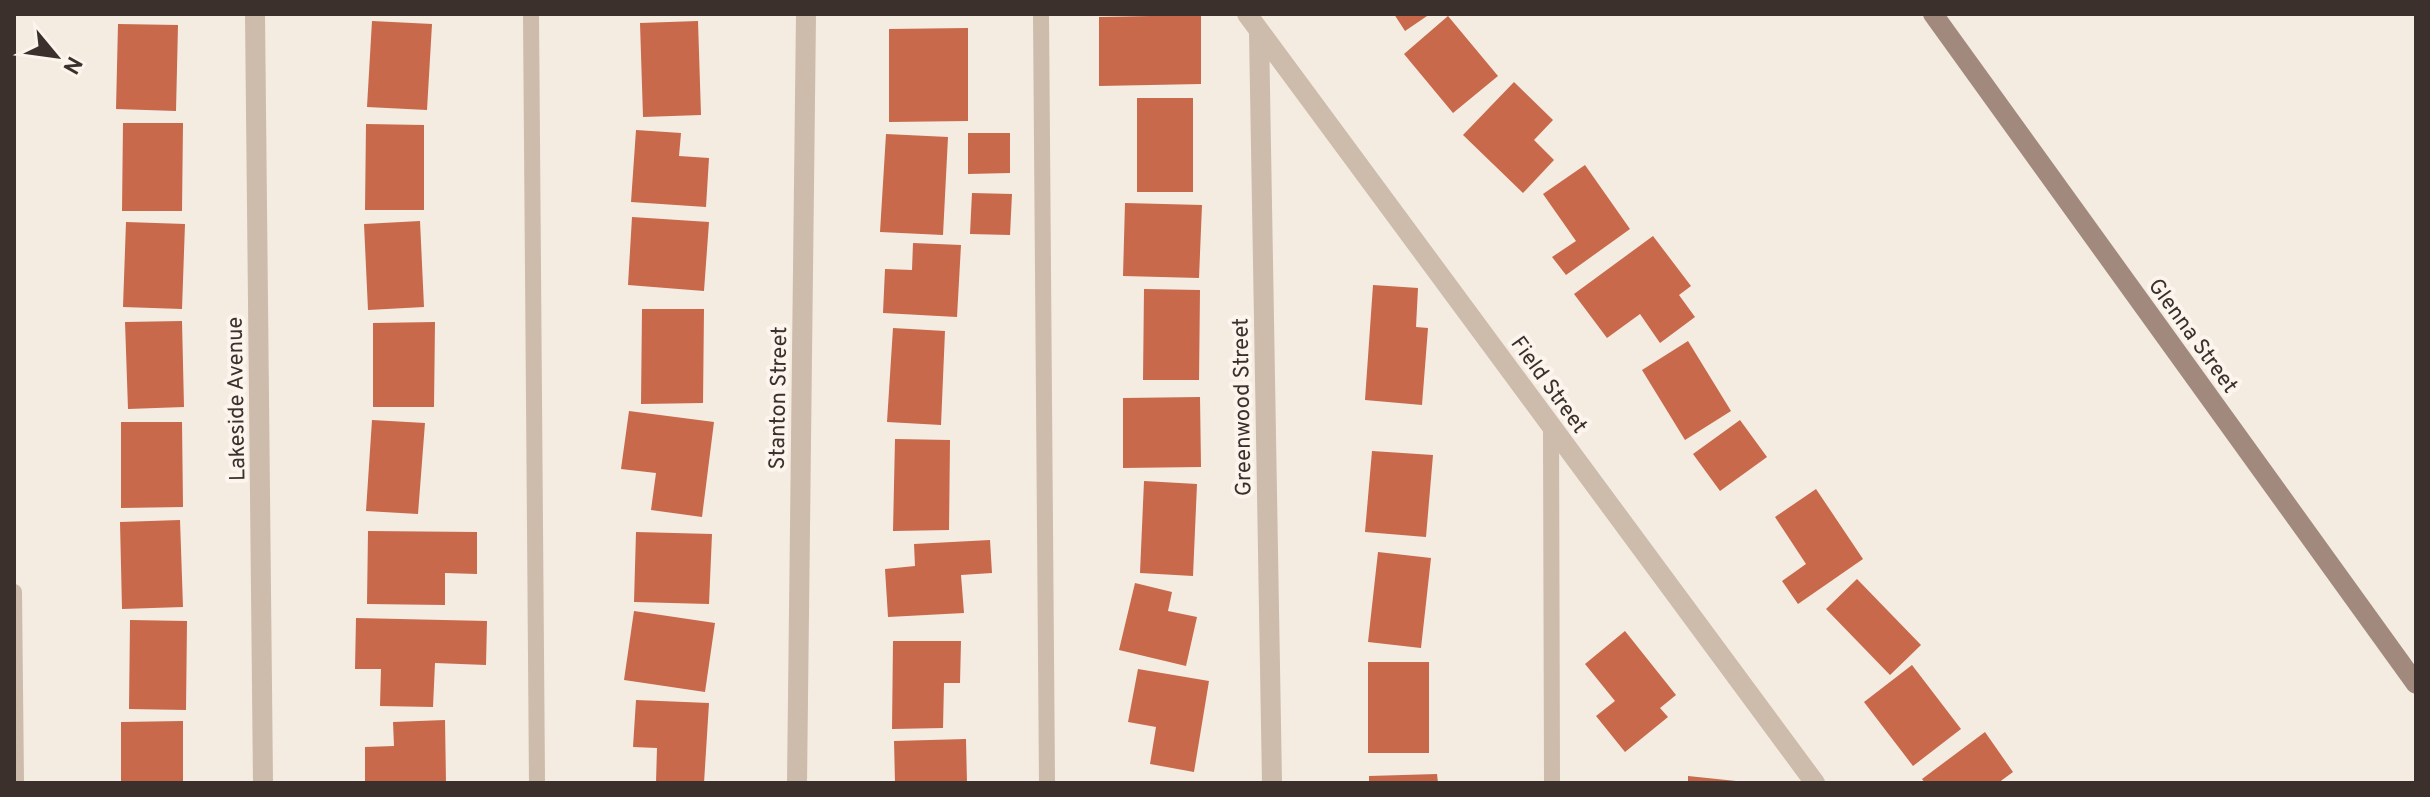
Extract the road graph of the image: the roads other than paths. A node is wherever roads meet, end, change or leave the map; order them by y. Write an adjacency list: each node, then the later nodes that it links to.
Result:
1 (255, 14): 12 (street, Lakeside Avenue)
2 (531, 14): 13 (lane)
3 (806, 14): 14 (street, Stanton Street)
4 (1041, 14): 15 (lane)
5 (1933, 14): 9 (main road, Glenna Street)
6 (1253, 22): 7 (street, Field Street); 16 (street, Greenwood Street)
7 (1551, 426): 10 (street, Field Street); 17 (lane)
8 (14, 592): 11 (lane)
9 (2416, 684)
10 (1800, 773): 18 (street, Field Street)
11 (16, 783)
12 (263, 783)
13 (537, 783)
14 (797, 783)
15 (1047, 783)
16 (1272, 783)
17 (1552, 783)
18 (1815, 783)

